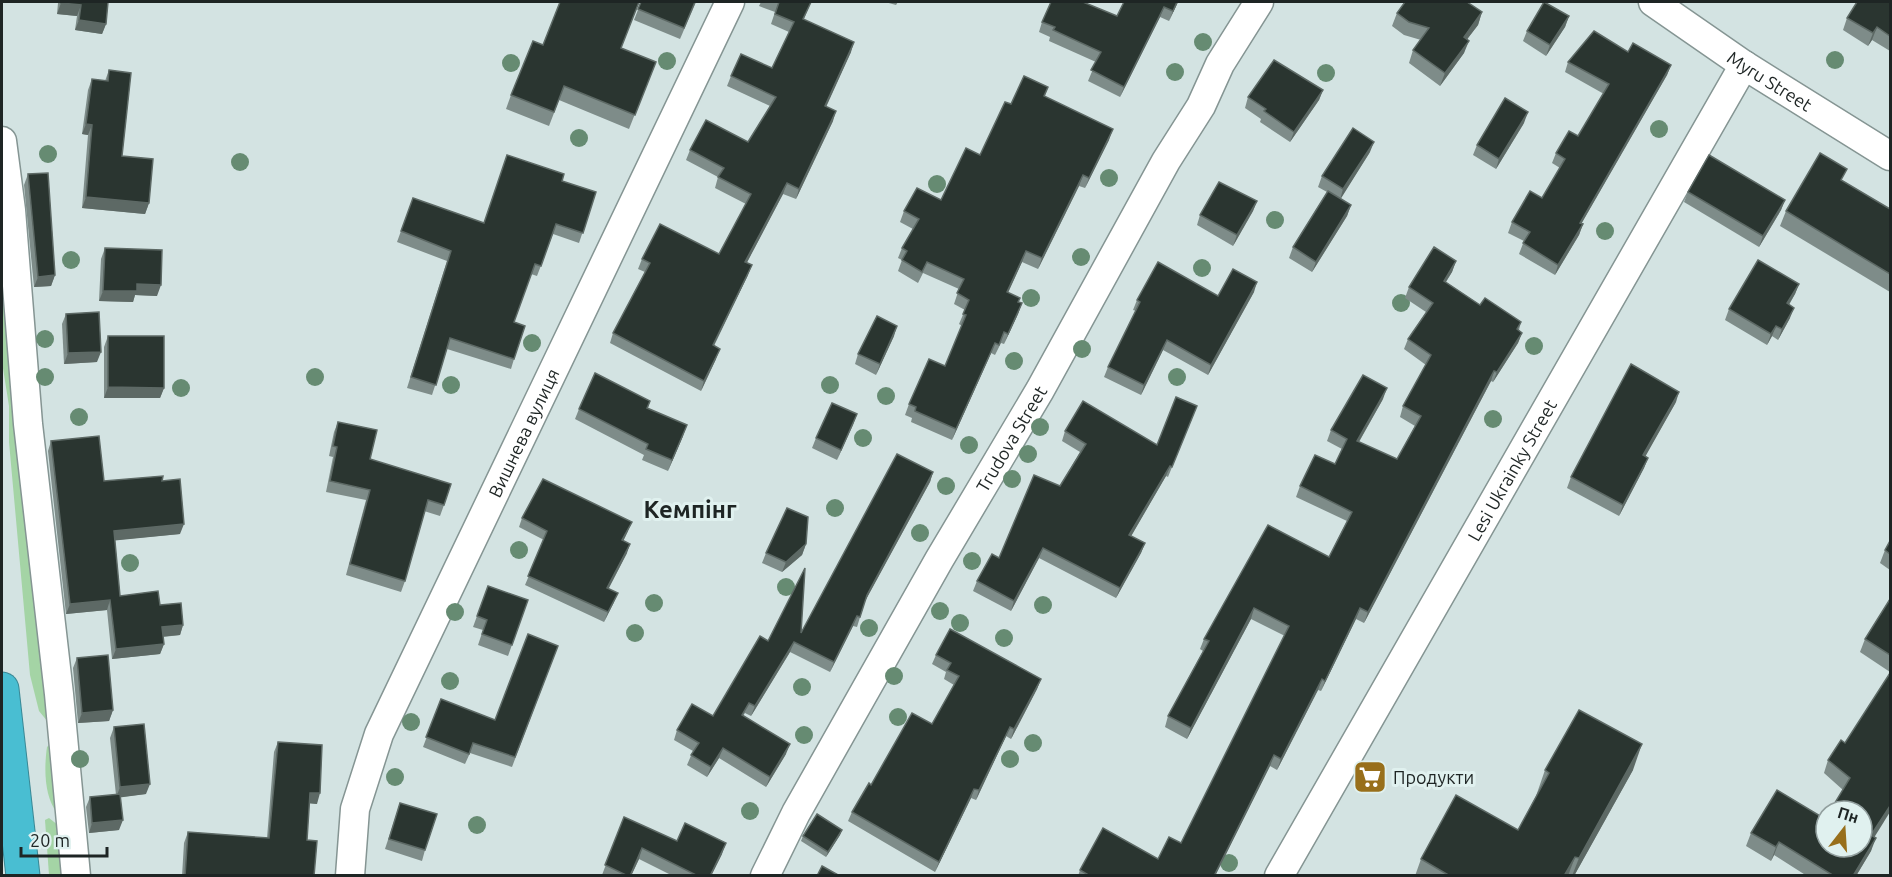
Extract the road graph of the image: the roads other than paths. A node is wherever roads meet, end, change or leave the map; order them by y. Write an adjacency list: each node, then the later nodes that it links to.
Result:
1 (730, 2): 10 (street, Вишнева вулиця)
2 (1259, 2): 11 (street, Trudova Street)
3 (1653, 2): 4 (street, Myru Street)
4 (1744, 65): 6 (street, Myru Street); 12 (street, Lesi Ukrainky Street)
5 (2, 141): 9 (street)
6 (1890, 156)
7 (2, 689): 8 (highway)
8 (23, 876)
9 (76, 876)
10 (350, 876)
11 (765, 876)
12 (1279, 876)

